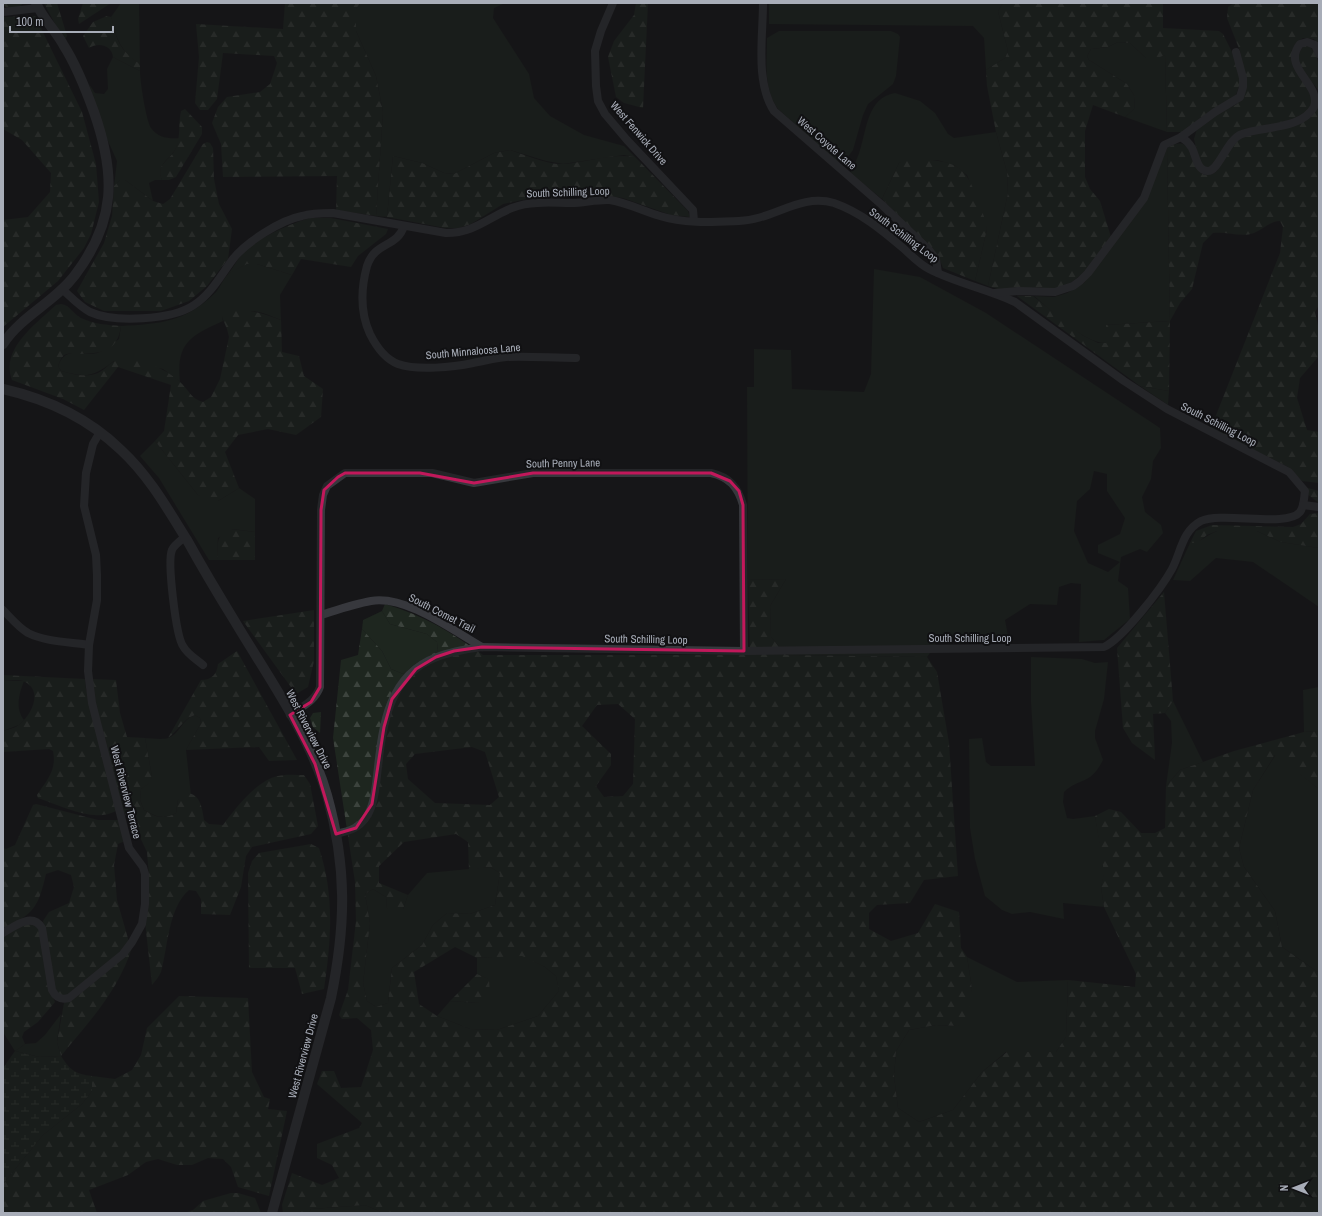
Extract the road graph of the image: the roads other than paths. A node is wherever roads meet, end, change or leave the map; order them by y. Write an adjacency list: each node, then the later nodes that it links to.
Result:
1 (613, 3): 8 (street, West Fenwick Drive)
2 (763, 3): 10 (street, West Coyote Lane)
3 (37, 6): 4 (street); 11 (street)
4 (3, 12)
5 (1236, 52): 7 (street)
6 (1319, 54): 7 (street)
7 (1182, 137): 12 (street)
8 (694, 221): 9 (street, South Schilling Loop); 10 (street, South Schilling Loop)
9 (404, 226): 11 (street, South Schilling Loop); 14 (street, South Minnaloosa Lane)
10 (938, 272): 12 (street, South Schilling Loop)
11 (62, 289): 13 (street)
12 (994, 293): 17 (street, South Schilling Loop)
13 (3, 343)
14 (576, 358)
15 (3, 389): 16 (street, West Riverview Drive)
16 (100, 432): 19 (street, West Riverview Drive); 22 (street, West Riverview Terrace)
17 (1303, 505): 18 (street); 24 (street, South Schilling Loop)
18 (1319, 507)
19 (185, 537): 25 (street); 26 (street, West Riverview Drive)
20 (3, 610): 22 (street)
21 (321, 616): 23 (street, South Comet Trail); 24 (street, South Penny Lane); 26 (street, South Penny Lane)
22 (89, 645): 28 (street, West Riverview Terrace)
23 (482, 647): 24 (street, South Schilling Loop); 27 (street, South Schilling Loop)
24 (744, 651)
25 (203, 665)
26 (290, 715): 27 (street, West Riverview Drive)
27 (336, 834): 29 (street, West Riverview Drive)
28 (3, 933)
29 (272, 1213)

